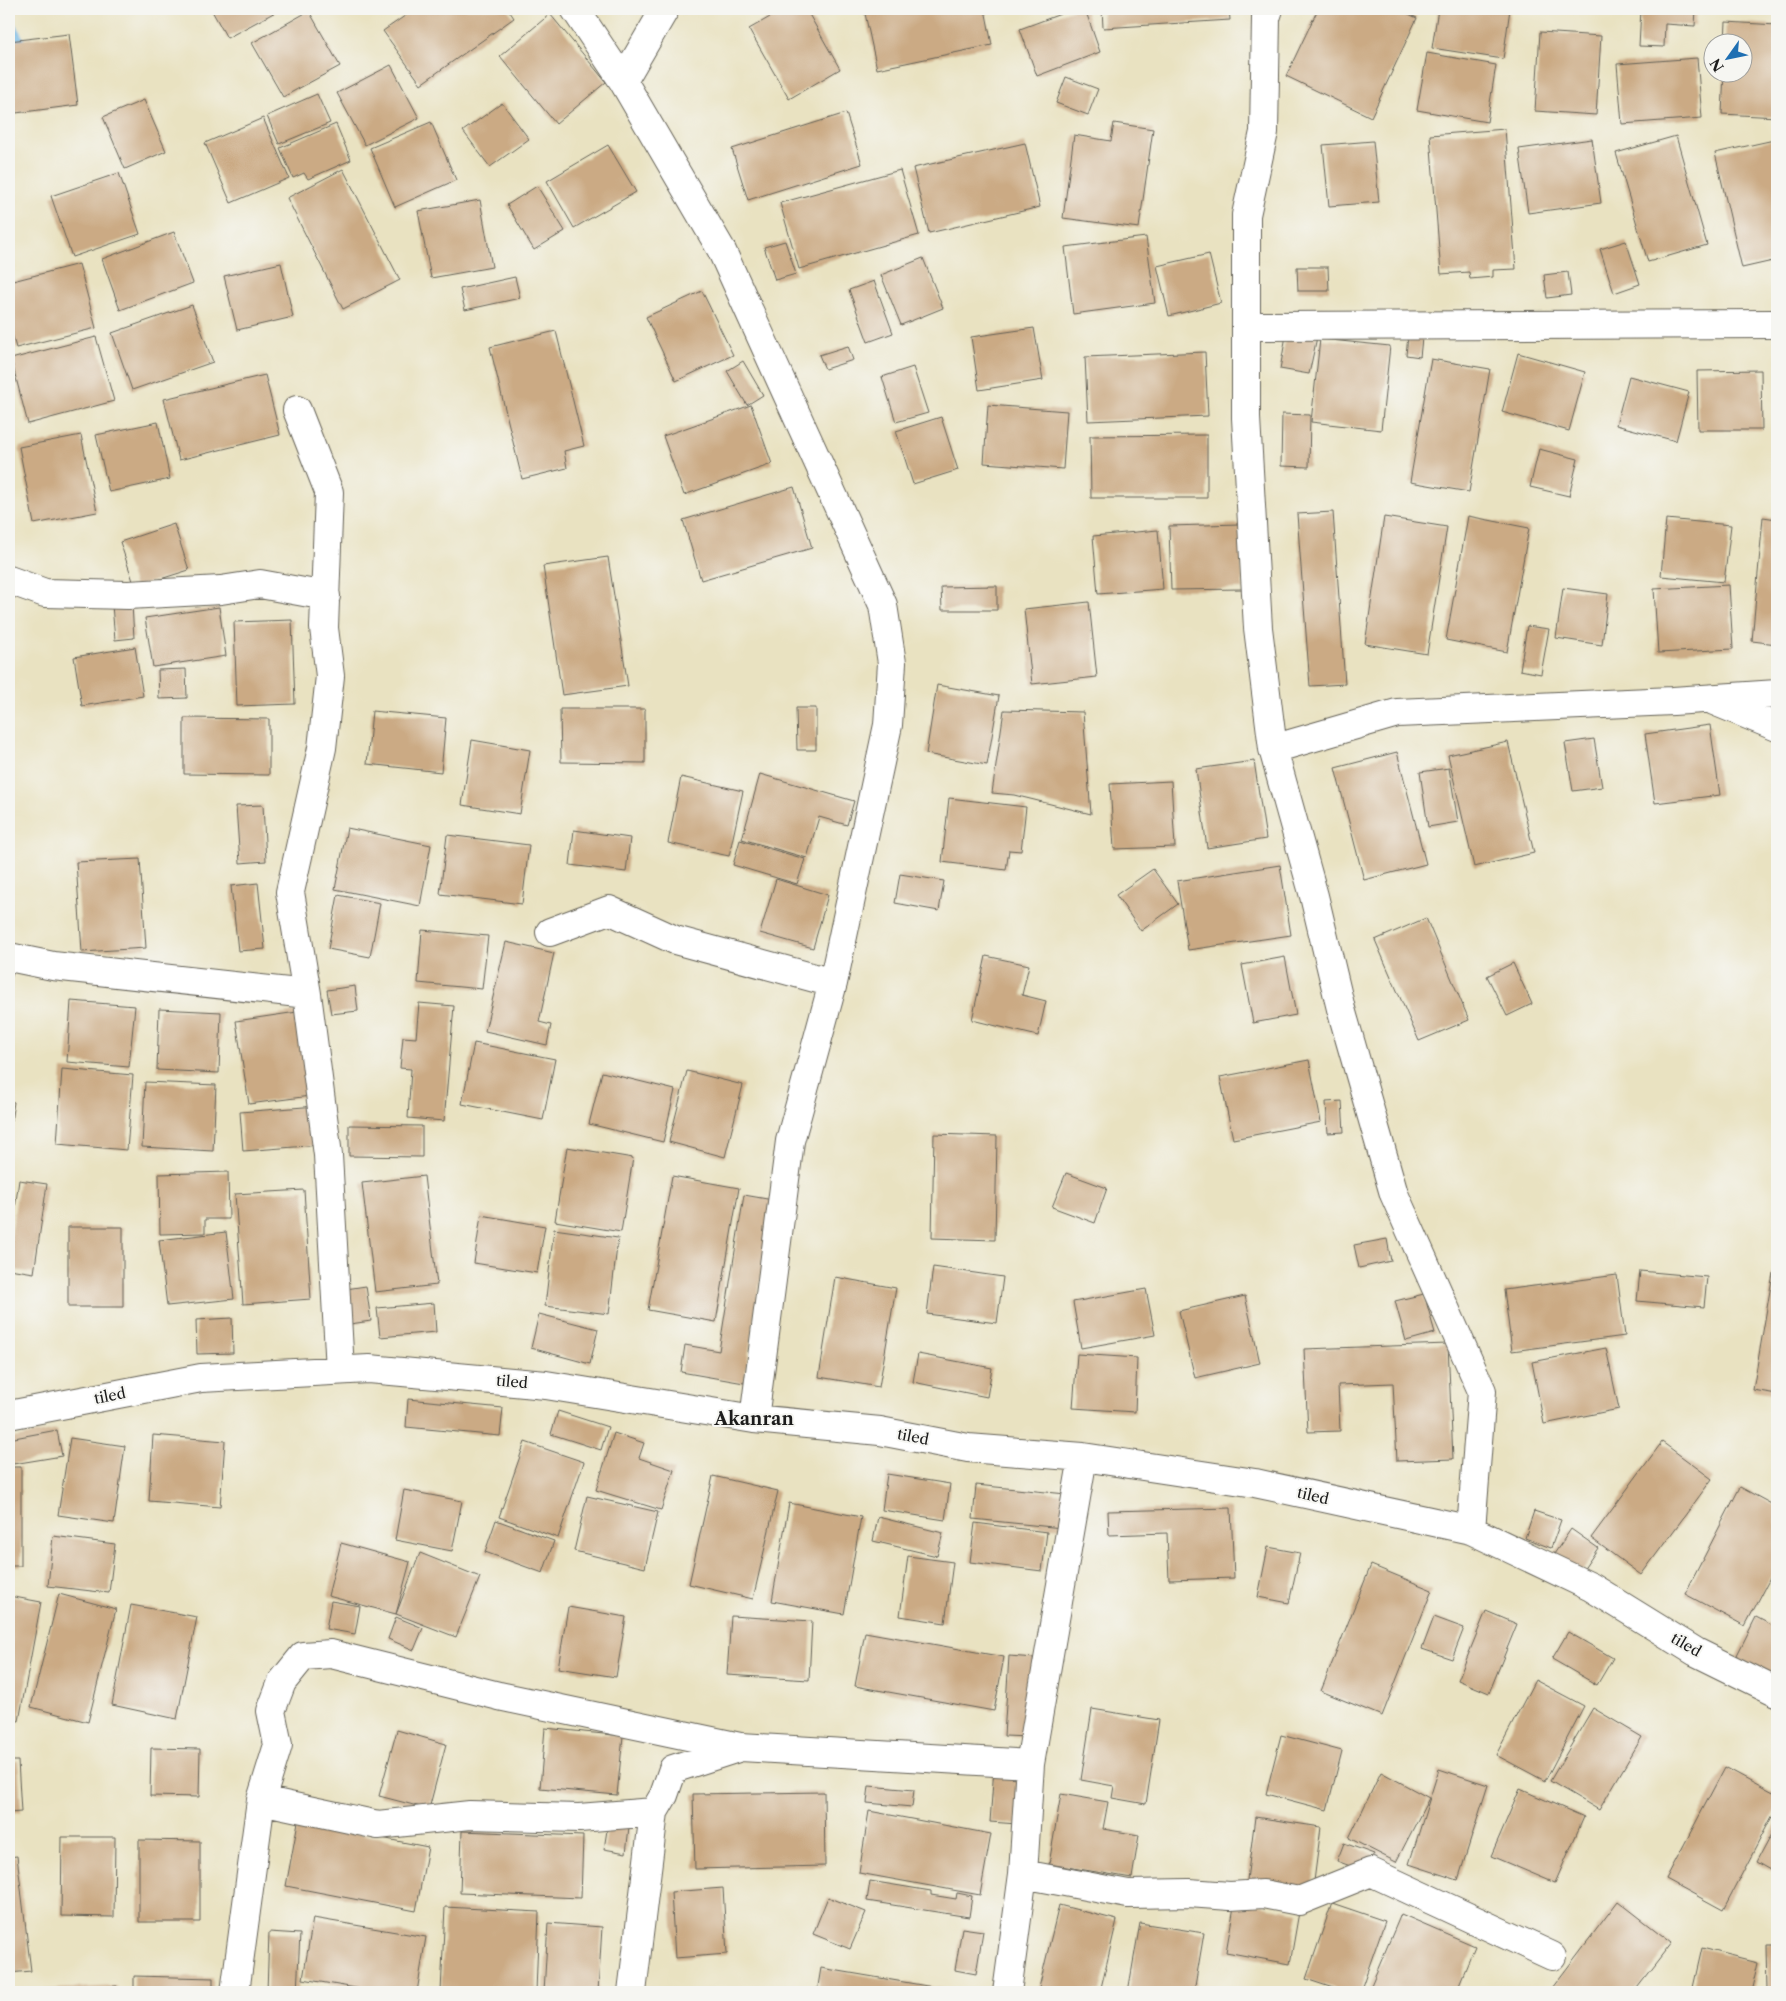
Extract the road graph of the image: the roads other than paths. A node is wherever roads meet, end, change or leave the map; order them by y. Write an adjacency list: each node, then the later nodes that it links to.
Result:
1 (575, 9): 4 (street)
2 (665, 9): 4 (street)
3 (1270, 9): 6 (street)
4 (623, 80): 16 (street)
5 (1777, 324): 6 (street)
6 (1246, 326): 13 (street)
7 (297, 410): 9 (street)
8 (9, 580): 9 (street)
9 (326, 596): 17 (street)
10 (1777, 694): 11 (street)
11 (1707, 698): 12 (street); 13 (street)
12 (1777, 728)
13 (1274, 749): 22 (street)
14 (550, 932): 16 (street)
15 (9, 957): 17 (street)
16 (834, 983): 20 (street)
17 (307, 994): 18 (street)
18 (340, 1370): 19 (street, tiled); 20 (street, tiled)
19 (9, 1415)
20 (754, 1419): 21 (street, tiled)
21 (1083, 1457): 22 (street, tiled); 25 (street)
22 (1471, 1530): 23 (street, tiled)
23 (1777, 1692)
24 (741, 1747): 25 (street); 26 (street); 27 (street)
25 (1030, 1764): 28 (street)
26 (261, 1800): 27 (street); 30 (street)
27 (654, 1812): 31 (street)
28 (1023, 1874): 29 (street); 32 (street)
29 (1552, 1956)
30 (235, 1992)
31 (632, 1992)
32 (1007, 1992)

